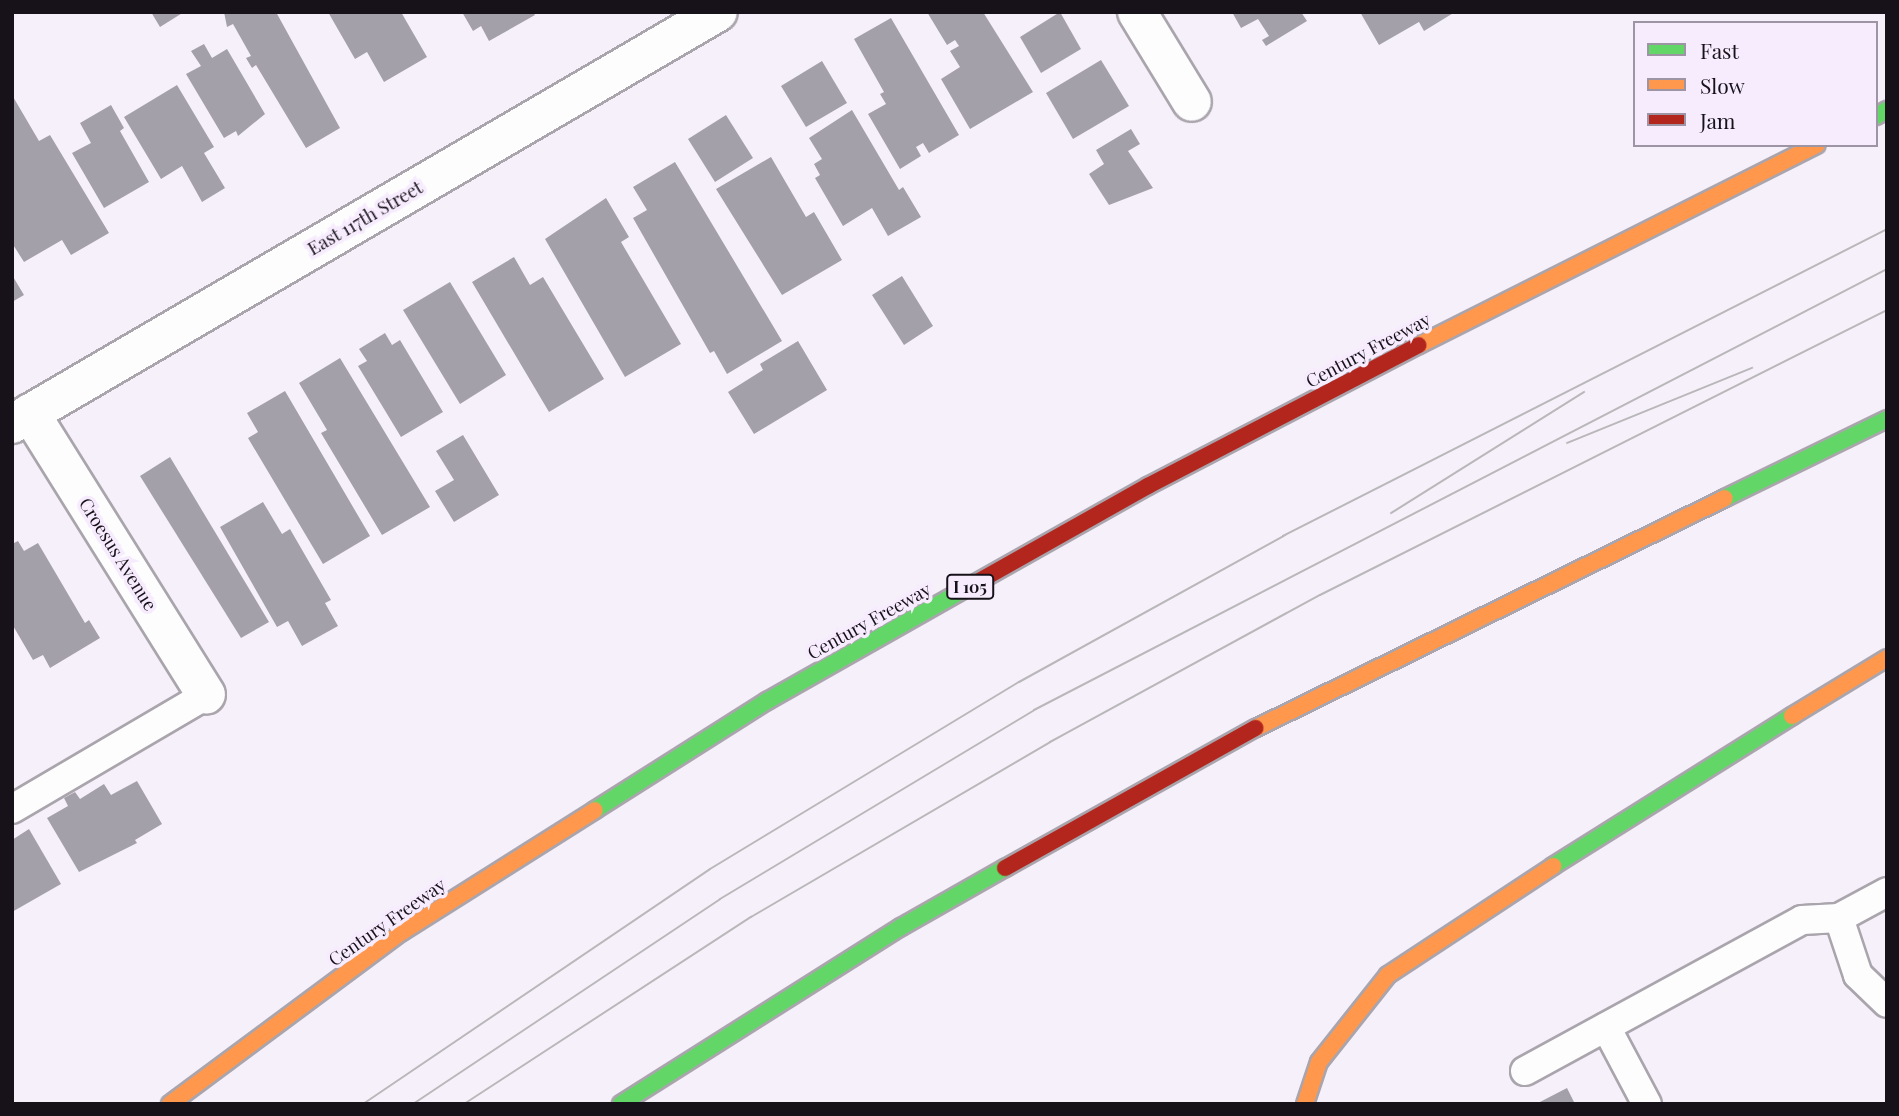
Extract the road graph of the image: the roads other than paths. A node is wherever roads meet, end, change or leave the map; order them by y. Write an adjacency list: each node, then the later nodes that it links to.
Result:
1 (718, 12): 5 (street, East 117th Street)
2 (1137, 12): 3 (street)
3 (1192, 102)
4 (1812, 147): 15 (highway, Century Freeway / I 105)
5 (21, 418): 8 (street, Croesus Avenue)
6 (1887, 419): 16 (highway)
7 (1887, 658): 17 (highway)
8 (206, 695): 9 (lane)
9 (12, 809)
10 (1887, 892): 11 (lane)
11 (1839, 918): 12 (lane); 13 (lane)
12 (1887, 1003)
13 (1606, 1027): 14 (lane); 18 (lane)
14 (1525, 1071)
15 (170, 1104)
16 (621, 1104)
17 (1305, 1104)
18 (1647, 1104)

